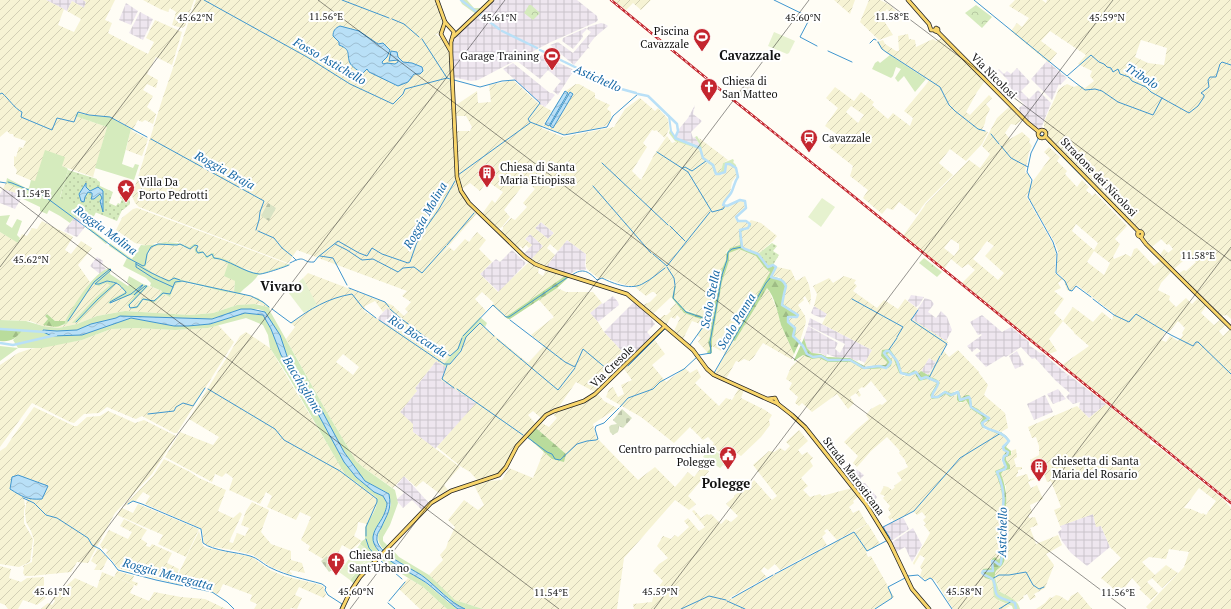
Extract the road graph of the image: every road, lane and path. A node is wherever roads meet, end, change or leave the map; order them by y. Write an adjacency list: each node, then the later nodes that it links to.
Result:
1 (437, 0): 4 (main road)
2 (492, 0): 7 (main road)
3 (908, 0): 11 (main road, Via Nicolosi)
4 (445, 22): 5 (main road); 6 (main road)
5 (444, 29): 6 (main road); 9 (main road)
6 (451, 29): 7 (main road); 8 (main road)
7 (461, 30): 8 (main road)
8 (453, 38): 9 (main road); 10 (main road)
9 (444, 39): 10 (main road)
10 (451, 53): 13 (main road, Strada Marosticana)
11 (1038, 132): 12 (main road, Stradone dei Nicolosi); 12 (main road, Stradone dei Nicolosi)
12 (1045, 136): 14 (main road, Stradone dei Nicolosi)
13 (665, 326): 15 (main road, Via Cresole); 16 (main road, Strada Marosticana)
14 (1231, 328)
15 (342, 609)
16 (928, 609)

